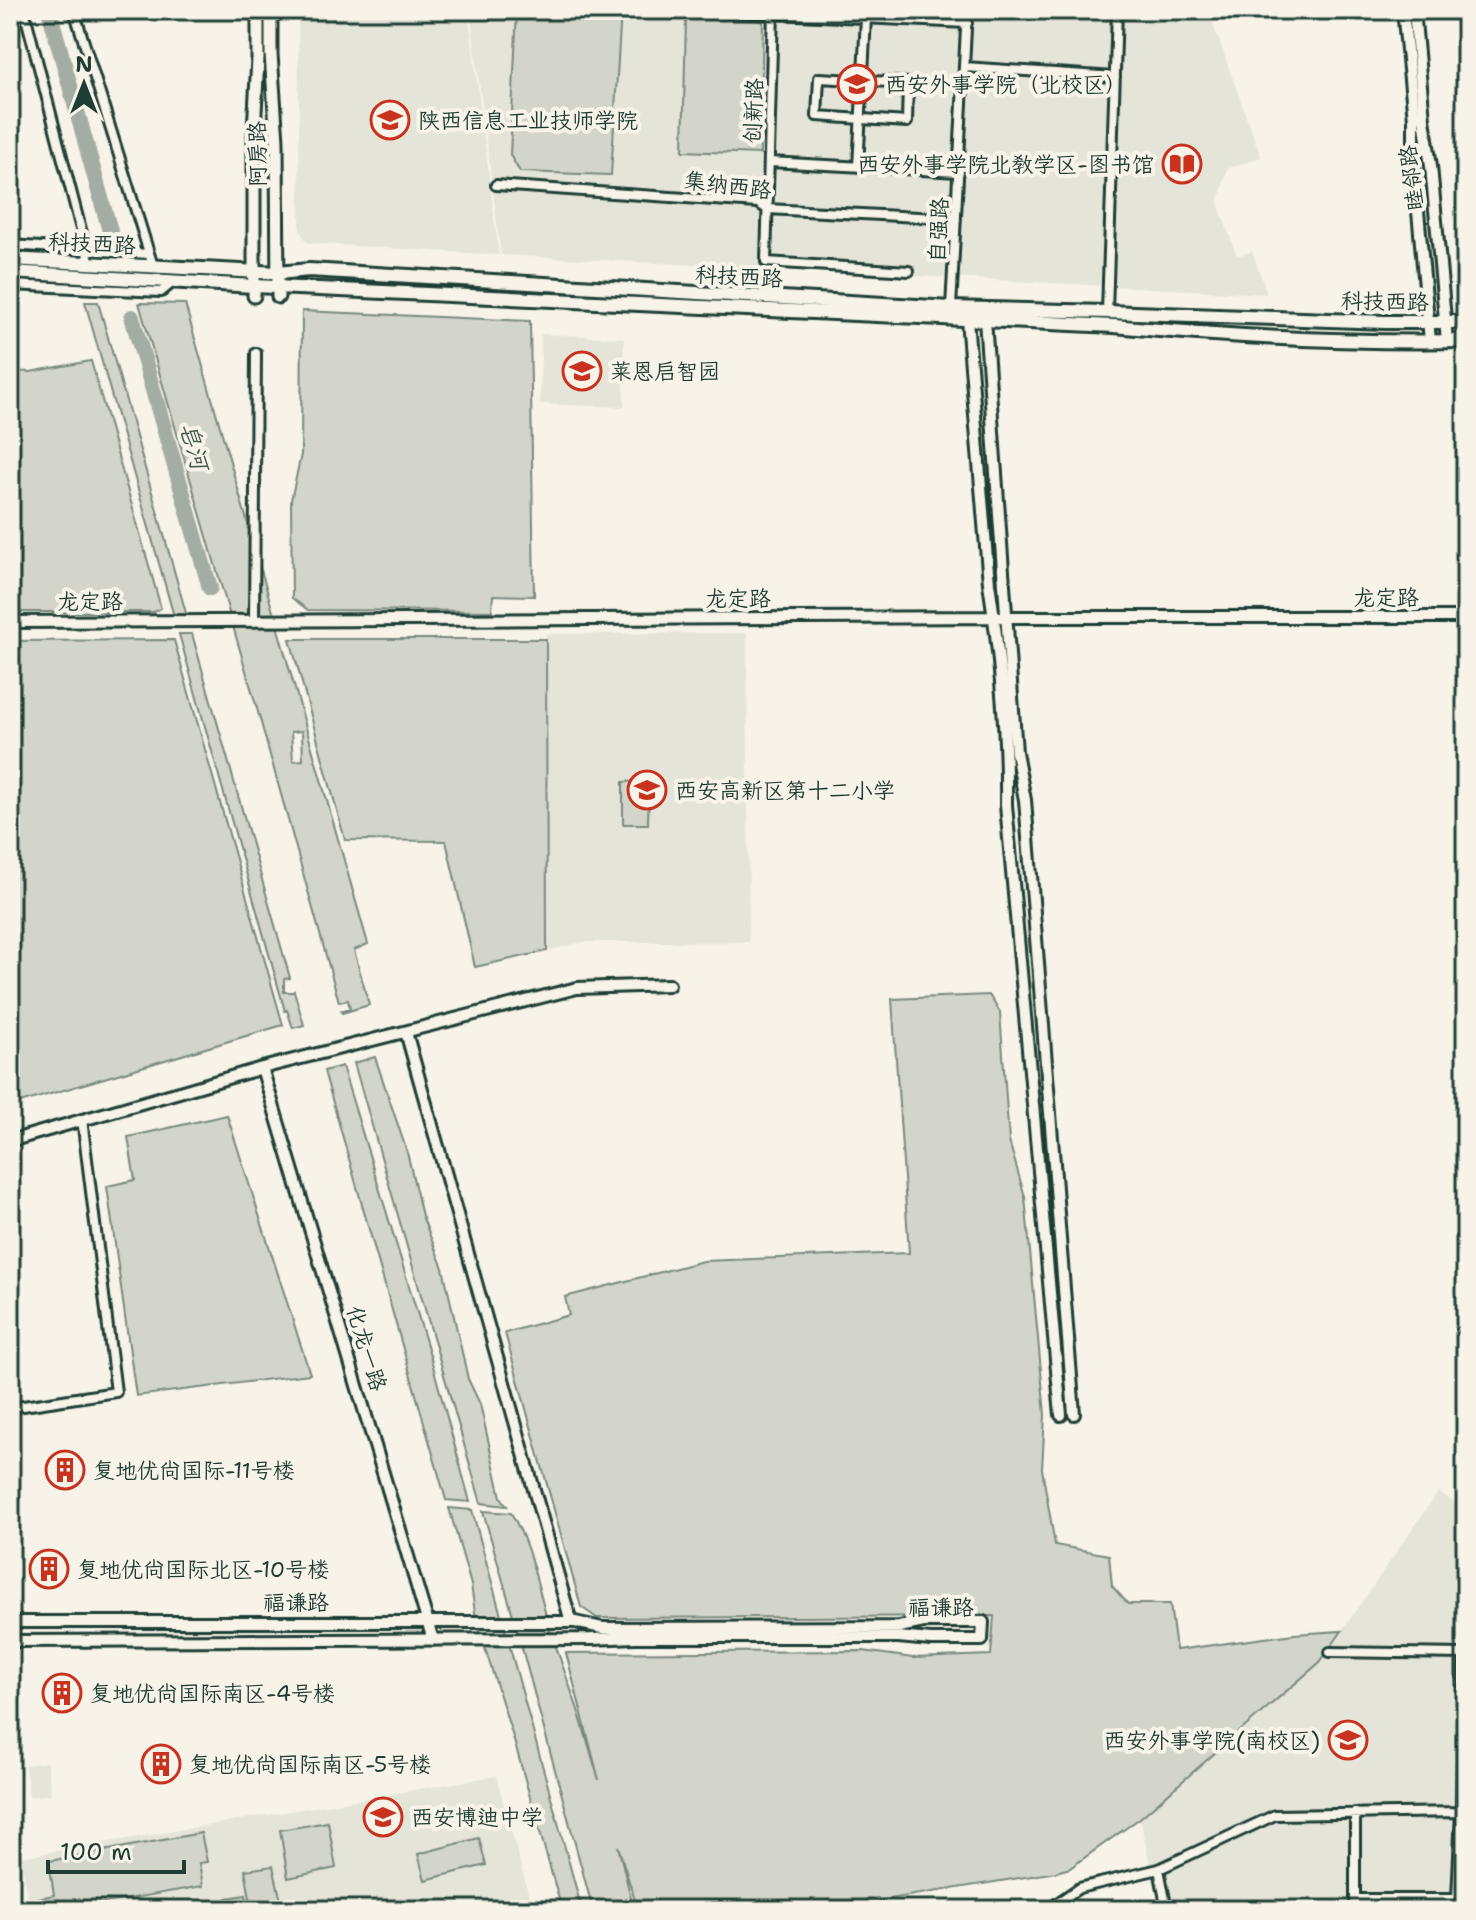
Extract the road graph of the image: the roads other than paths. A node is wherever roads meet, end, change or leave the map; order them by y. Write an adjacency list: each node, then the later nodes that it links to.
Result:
1 (24, 10): 24 (street)
2 (74, 10): 26 (street)
3 (258, 10): 30 (main road, 阿房路)
4 (271, 10): 33 (main road, 阿房路)
5 (693, 10): 10 (street)
6 (967, 10): 12 (street, 自强路)
7 (1117, 10): 14 (street)
8 (1403, 10): 39 (street, 睦邻路)
9 (1414, 10): 40 (street, 睦邻路)
10 (774, 12): 11 (street); 17 (street, 创新路)
11 (866, 18): 12 (street); 15 (street)
12 (967, 23): 13 (street, 自强路)
13 (964, 67): 14 (street); 19 (street, 自强路)
14 (1115, 77): 36 (street)
15 (863, 81): 16 (street); 16 (street); 16 (street)
16 (861, 119): 18 (street)
17 (769, 162): 18 (street); 21 (street, 创新路)
18 (858, 167): 19 (street)
19 (959, 172): 22 (street, 自强路)
20 (496, 185): 21 (street, 集纳西路)
21 (767, 209): 22 (street, 集纳西路); 28 (street, 创新路)
22 (956, 219): 35 (street, 自强路)
23 (10, 245): 24 (street)
24 (86, 250): 26 (street); 27 (street)
25 (10, 259): 27 (main road, 科技西路)
26 (151, 260): 27 (main road, 科技西路); 30 (main road, 科技西路)
27 (90, 264)
28 (909, 271)
29 (10, 272): 31 (main road, 科技西路)
30 (254, 272): 33 (main road, 科技西路); 34 (main road, 阿房路)
31 (175, 281): 32 (street); 34 (main road, 科技西路)
32 (10, 285)
33 (278, 286): 34 (main road, 科技西路); 35 (main road, 科技西路); 37 (main road, 科技西路)
34 (254, 291)
35 (951, 308): 36 (main road, 科技西路)
36 (1107, 312): 39 (main road, 科技西路)
37 (967, 319): 38 (main road, 科技西路); 46 (street)
38 (985, 320): 42 (main road, 科技西路); 47 (street)
39 (1429, 322): 40 (main road, 科技西路); 42 (street, 睦邻路)
40 (1446, 322): 41 (main road, 科技西路); 43 (street, 睦邻路)
41 (1466, 322)
42 (1430, 341): 43 (main road, 科技西路)
43 (1447, 341): 44 (main road, 科技西路)
44 (1466, 341)
45 (256, 353): 49 (street)
46 (994, 617): 47 (street, 龙定路); 49 (street, 龙定路); 58 (street)
47 (1007, 617): 48 (street, 龙定路); 57 (street)
48 (1466, 617)
49 (254, 621): 50 (street, 龙定路)
50 (10, 622)
51 (669, 985): 52 (street)
52 (406, 1032): 53 (street); 61 (street)
53 (262, 1068): 54 (street); 60 (street, 化龙一路)
54 (82, 1119): 55 (street); 56 (street)
55 (10, 1141)
56 (10, 1408)
57 (1074, 1414)
58 (1061, 1415)
59 (10, 1622): 60 (street, 福谦路)
60 (428, 1622): 61 (street, 福谦路); 62 (street, 化龙一路)
61 (571, 1622): 62 (street, 福谦路)
62 (433, 1640): 63 (street, 福谦路)
63 (10, 1641)
64 (1330, 1652): 65 (street)
65 (1465, 1654): 66 (street)
66 (1465, 1709): 67 (street)
67 (1461, 1812): 68 (street); 70 (street)
68 (1355, 1813): 69 (street); 70 (street)
69 (1159, 1869): 71 (street); 72 (street)
70 (1355, 1899): 73 (street)
71 (1047, 1910)
72 (1167, 1910)
73 (1355, 1910)

